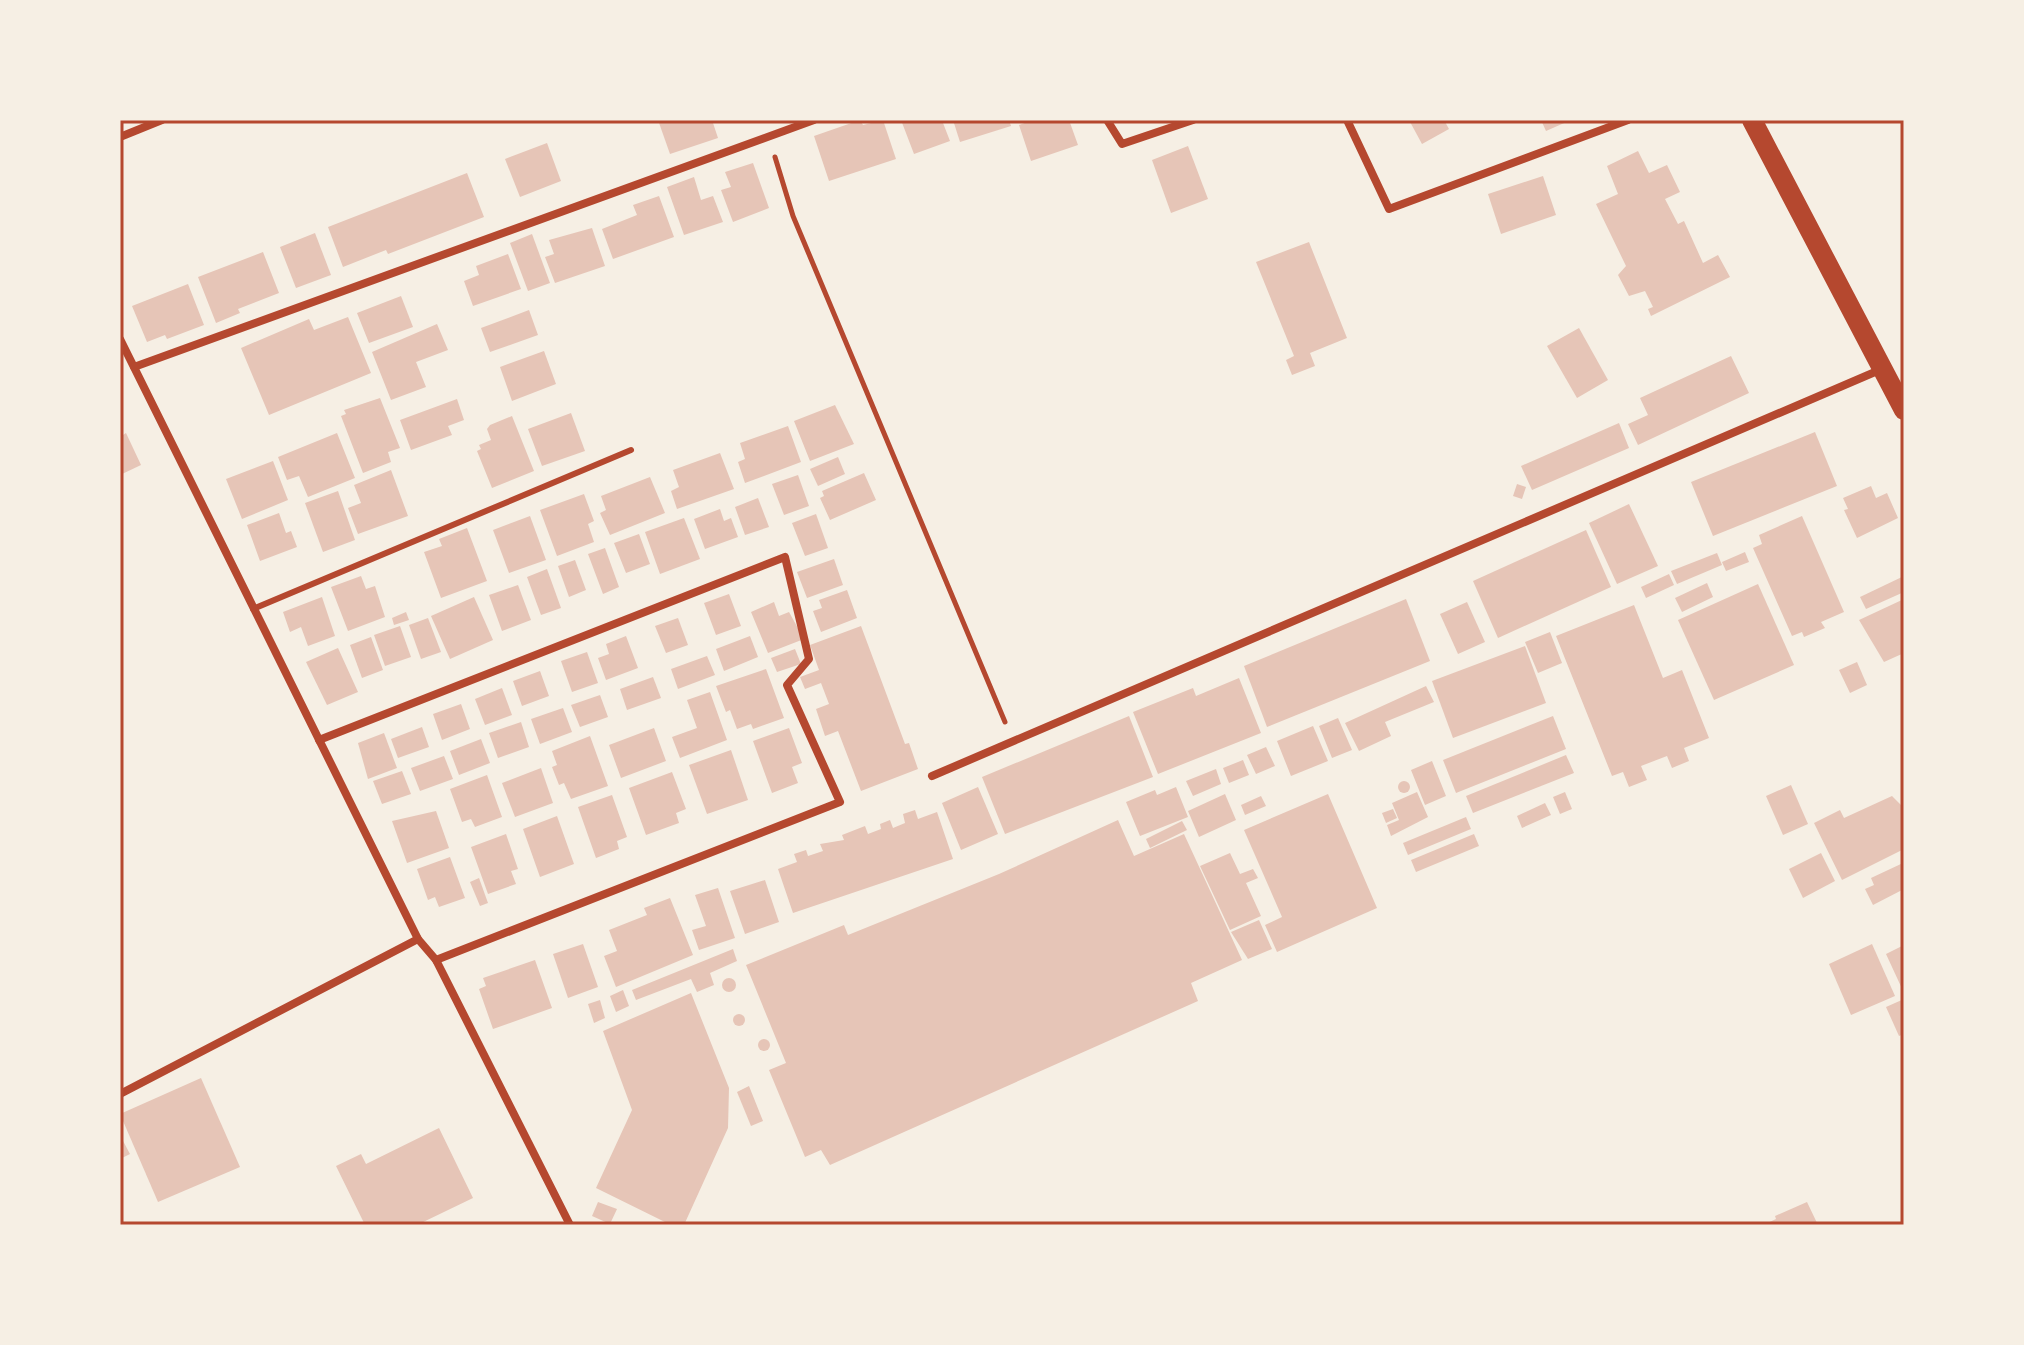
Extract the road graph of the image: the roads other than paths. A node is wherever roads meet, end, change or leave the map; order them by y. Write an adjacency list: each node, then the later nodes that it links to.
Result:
1 (162, 120): 8 (street)
2 (814, 120): 10 (street)
3 (1107, 120): 4 (street)
4 (1193, 120)
5 (1347, 120): 6 (street)
6 (1628, 120)
7 (1752, 120): 11 (main road)
8 (120, 137)
9 (120, 339): 10 (street)
10 (134, 367): 14 (street)
11 (1883, 369): 12 (main road); 16 (street)
12 (1904, 410)
13 (631, 450): 14 (lane)
14 (253, 609): 15 (street)
15 (319, 740): 17 (street); 18 (street)
16 (932, 776)
17 (418, 939): 18 (street); 19 (street)
18 (436, 960): 20 (street)
19 (120, 1094)
20 (570, 1225)

